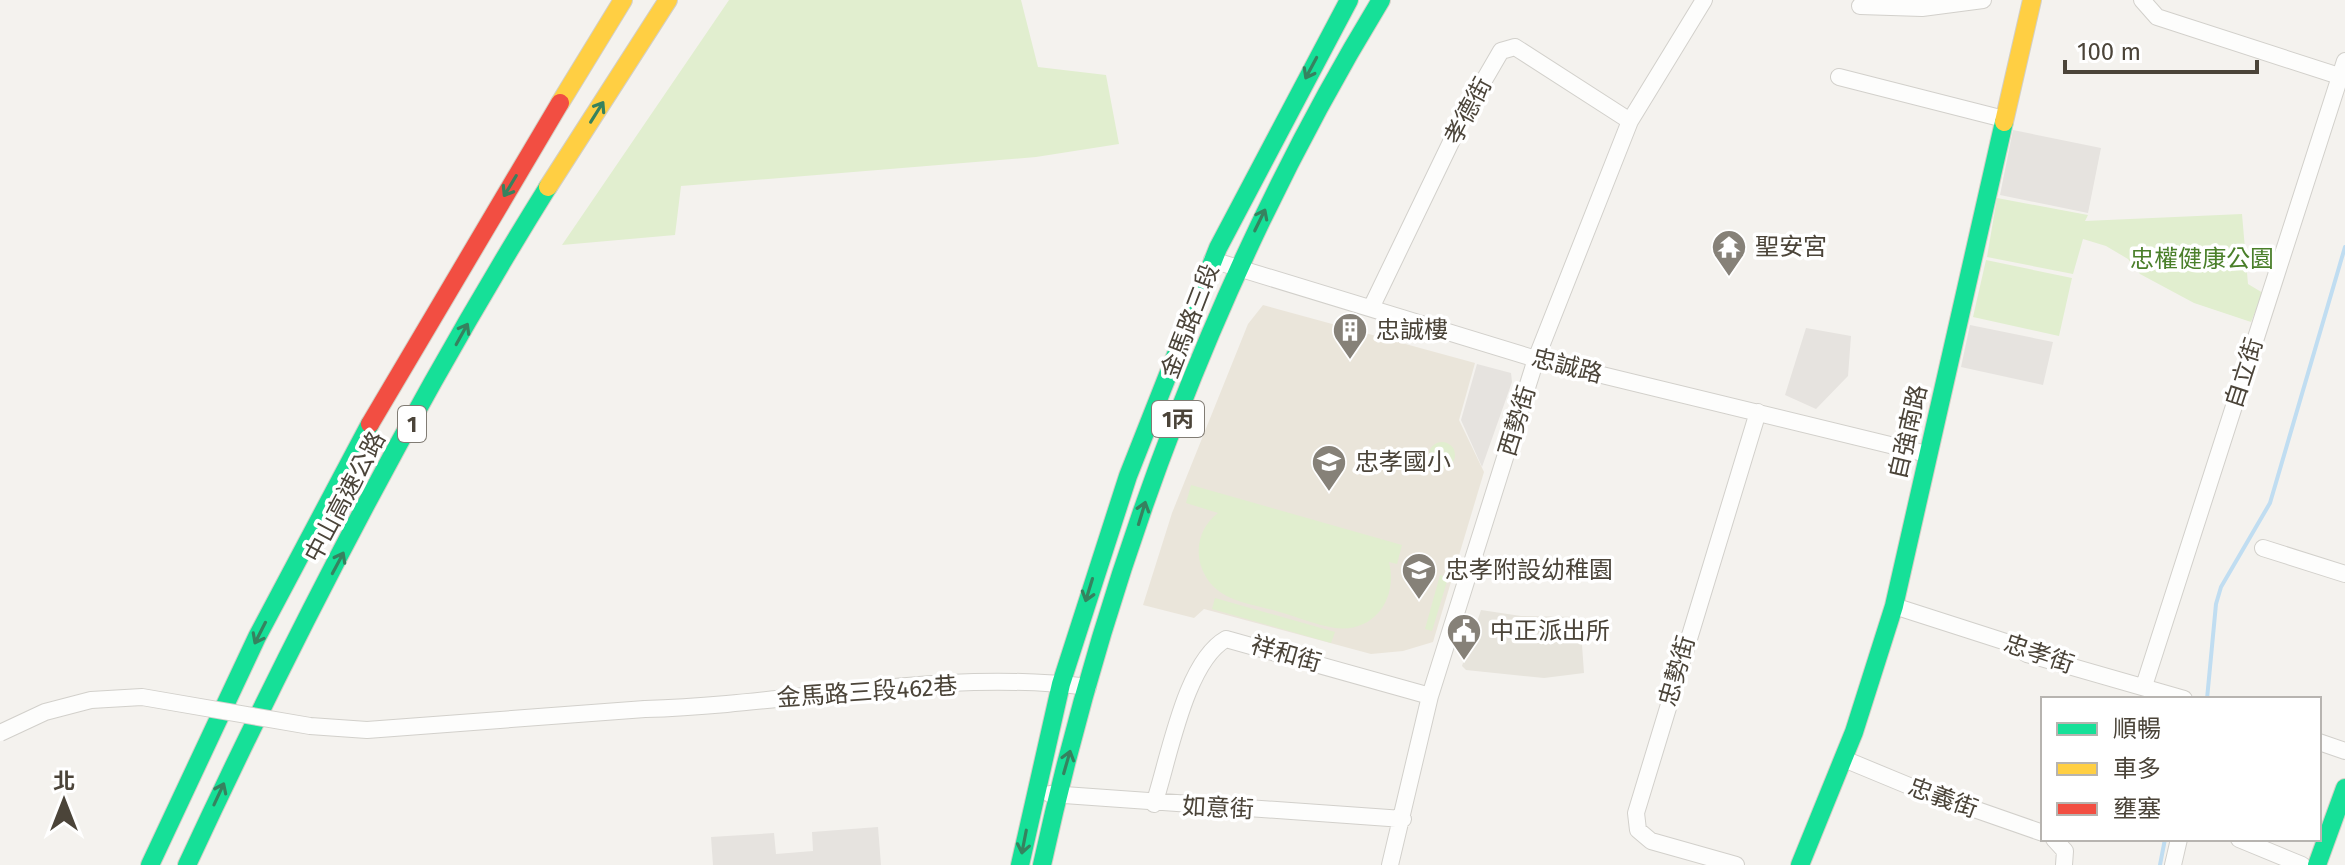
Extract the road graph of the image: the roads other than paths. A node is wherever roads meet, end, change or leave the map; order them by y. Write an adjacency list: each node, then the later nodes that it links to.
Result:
1 (623, 0): 41 (main road, 中山高速公路 / 1, one-way to 41)
2 (668, 0): 42 (main road, 中山高速公路 / 1, one-way to 2)
3 (1349, 0): 14 (main road, 金馬路三段 / 1丙, one-way to 14)
4 (1381, 0): 15 (main road, 金馬路三段 / 1丙, one-way to 4)
5 (1704, 0): 13 (street, 西勢街)
6 (1983, 0): 9 (street)
7 (2032, 0): 12 (main road, 自強南路)
8 (2142, 0): 10 (street)
9 (1860, 6)
10 (2343, 72): 24 (street, 自立街)
11 (1839, 77): 12 (street)
12 (2004, 119): 19 (main road, 自強南路)
13 (1630, 121): 16 (street, 孝德街); 17 (street, 西勢街)
14 (1212, 260): 15 (street, 忠誠路); 23 (main road, 金馬路三段 / 1丙, one-way to 23)
15 (1236, 270): 16 (street, 忠誠路); 25 (main road, 金馬路三段 / 1丙, one-way to 15)
16 (1371, 308): 17 (street, 忠誠路)
17 (1536, 359): 18 (street, 忠誠路); 26 (street, 西勢街)
18 (1758, 412): 19 (street, 忠誠路); 46 (street, 忠勢街)
19 (1927, 454): 22 (main road, 自強南路)
20 (2263, 548): 21 (street)
21 (2345, 574)
22 (1894, 606): 24 (street, 忠孝街); 31 (main road, 自強南路)
23 (1061, 684): 25 (street, 金馬路三段462巷); 28 (street, 金馬路三段462巷, bridge); 33 (main road, 金馬路三段 / 1丙)
24 (2144, 686): 27 (street, 忠孝街)
25 (1088, 687): 34 (main road, 金馬路三段 / 1丙, one-way to 25)
26 (1430, 696): 35 (street, 祥和街); 36 (street, 西勢街)
27 (2178, 697)
28 (0, 733)
29 (2321, 743): 30 (street)
30 (2345, 751)
31 (1844, 759): 37 (street, 忠義街); 47 (main road, 自強南路)
32 (2345, 788): 51 (main road)
33 (1034, 791): 34 (street, 如意街); 43 (main road, 金馬路三段 / 1丙, one-way to 43)
34 (1057, 795): 35 (street, 如意街); 44 (main road, 金馬路三段 / 1丙)
35 (1154, 804): 36 (street, 如意街)
36 (1403, 819): 45 (street, 西勢街)
37 (2041, 832)
38 (2056, 841): 48 (street)
39 (2179, 841): 49 (street)
40 (2244, 841): 50 (street)
41 (150, 865)
42 (187, 865)
43 (1020, 865)
44 (1042, 865)
45 (1390, 865)
46 (1736, 865)
47 (1800, 865)
48 (2064, 865)
49 (2173, 865)
50 (2302, 865)
51 (2317, 865)

